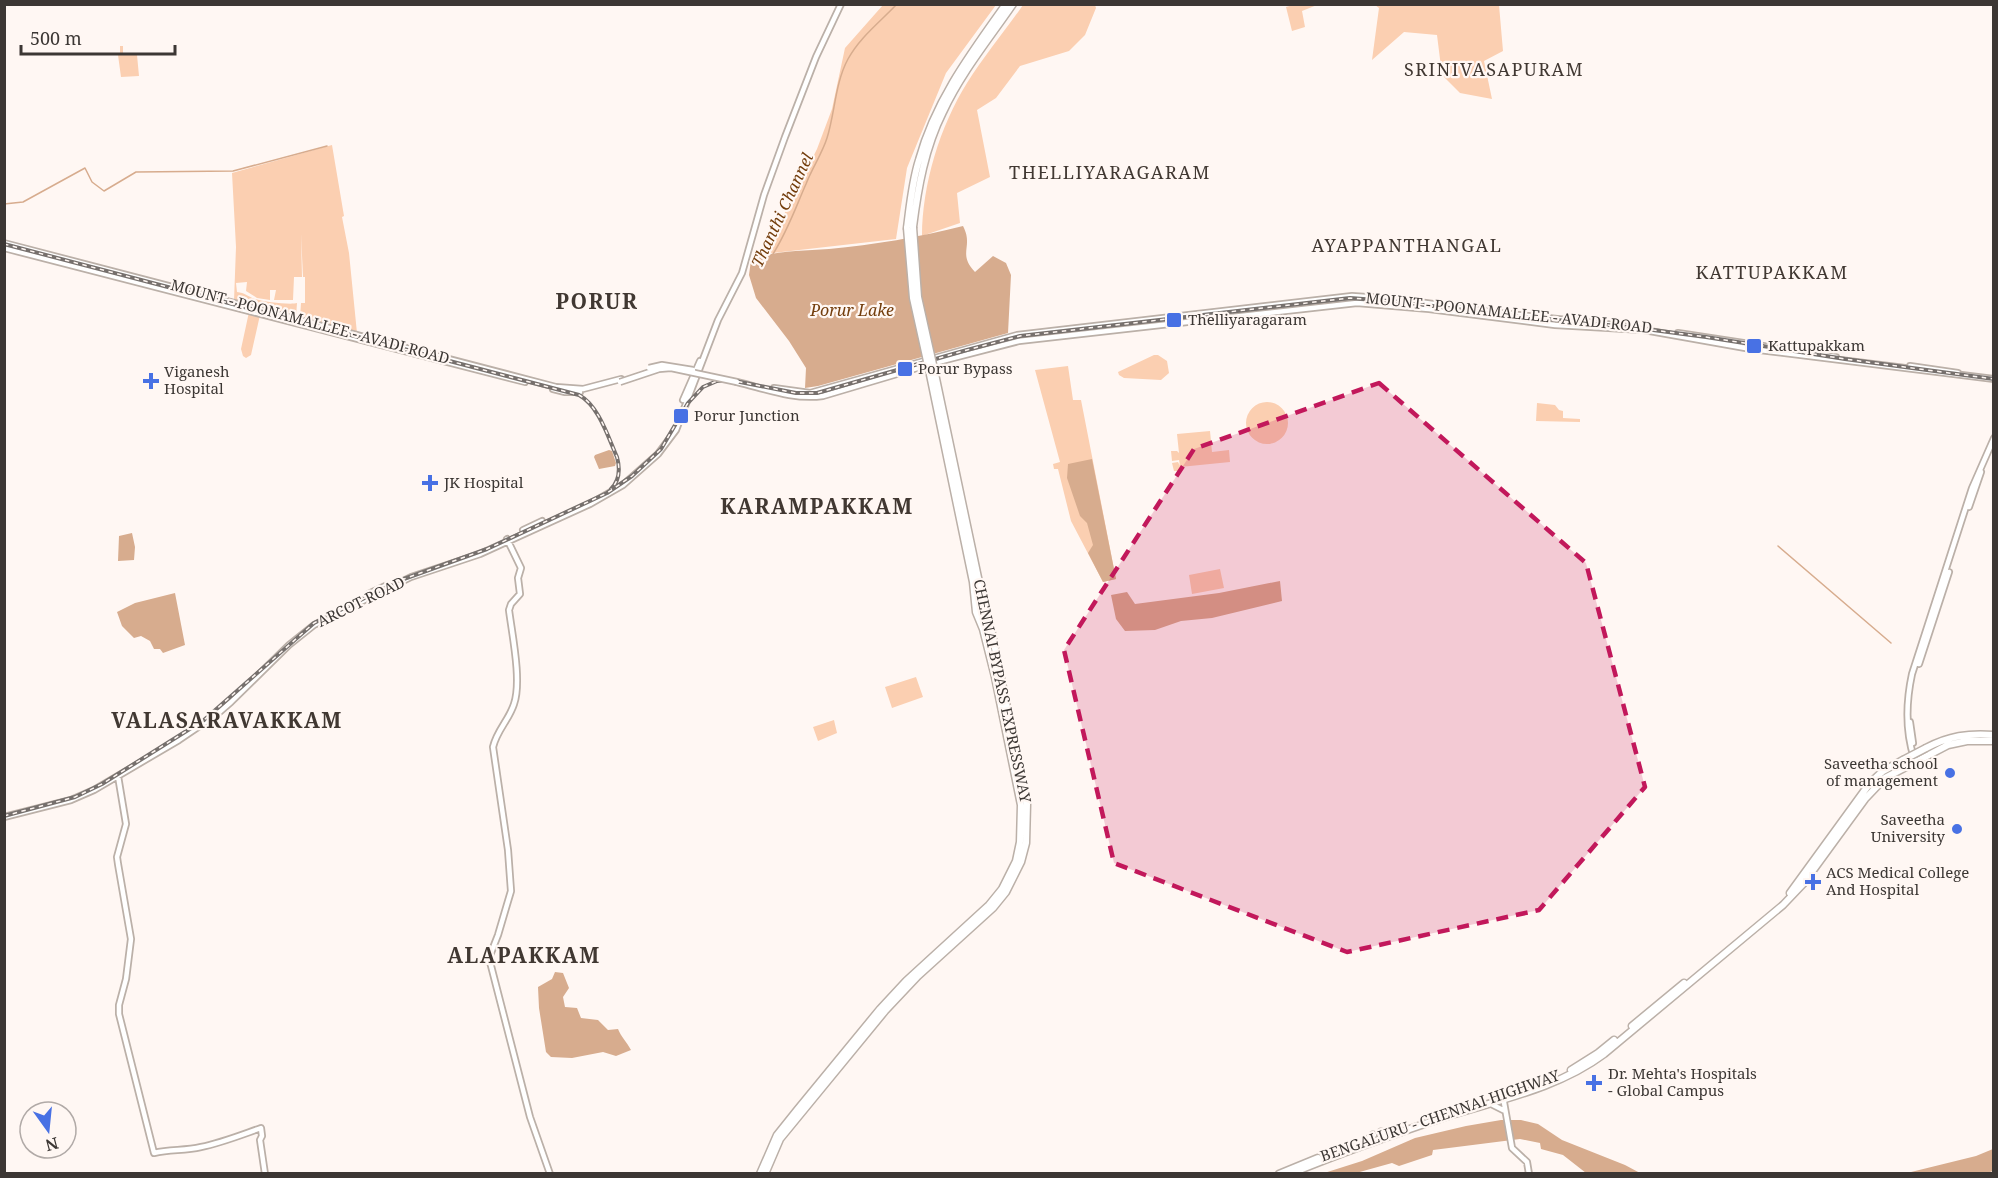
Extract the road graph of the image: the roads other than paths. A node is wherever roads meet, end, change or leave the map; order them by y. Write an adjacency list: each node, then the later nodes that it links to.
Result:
1 (840, 4): 16 (main road, ARCOT ROAD)
2 (1006, 4): 4 (highway)
3 (1014, 4): 4 (highway)
4 (910, 227): 17 (highway, CHENNAI BYPASS EXPRESSWAY, bridge)
5 (4, 243): 7 (main road, MOUNT - POONAMALLEE - AVADI ROAD)
6 (4, 248): 7 (main road, MOUNT - POONAMALLEE - AVADI ROAD)
7 (185, 292): 13 (main road, MOUNT - POONAMALLEE - AVADI ROAD, bridge)
8 (1556, 318): 9 (main road); 11 (main road, MOUNT - POONAMALLEE - AVADI ROAD); 13 (main road, MOUNT - POONAMALLEE - AVADI ROAD)
9 (1555, 325): 11 (main road, MOUNT - POONAMALLEE - AVADI ROAD); 13 (main road, MOUNT - POONAMALLEE - AVADI ROAD)
10 (715, 373): 12 (main road)
11 (1994, 378)
12 (713, 379)
13 (777, 390)
14 (1994, 438): 22 (main road)
15 (1994, 445): 22 (main road)
16 (506, 540): 24 (main road, ARCOT ROAD); 46 (main road)
17 (977, 585): 18 (highway, CHENNAI BYPASS EXPRESSWAY); 19 (highway, CHENNAI BYPASS EXPRESSWAY)
18 (990, 627): 19 (highway); 34 (highway, CHENNAI BYPASS EXPRESSWAY)
19 (983, 629): 34 (highway, CHENNAI BYPASS EXPRESSWAY)
20 (1994, 735): 23 (highway, bridge)
21 (1994, 740): 22 (highway); 28 (highway)
22 (1916, 757): 23 (highway)
23 (1903, 760): 28 (highway); 29 (highway)
24 (133, 765): 25 (main road, ARCOT ROAD); 26 (main road, ARCOT ROAD)
25 (118, 776): 26 (main road, ARCOT ROAD); 45 (main road)
26 (100, 785): 27 (main road, ARCOT ROAD)
27 (4, 816)
28 (1851, 818): 30 (highway)
29 (1801, 878): 30 (highway); 31 (highway)
30 (1793, 893): 33 (highway, BENGALURU - CHENNAI HIGHWAY); 36 (highway, BENGALURU - CHENNAI HIGHWAY)
31 (1784, 895)
32 (1789, 906): 33 (highway)
33 (1762, 923): 36 (highway, BENGALURU - CHENNAI HIGHWAY)
34 (917, 974): 35 (highway, CHENNAI BYPASS EXPRESSWAY)
35 (907, 983): 47 (highway, CHENNAI BYPASS EXPRESSWAY); 48 (highway, CHENNAI BYPASS EXPRESSWAY)
36 (1502, 1095): 38 (main road); 40 (highway, BENGALURU - CHENNAI HIGHWAY); 41 (highway, BENGALURU - CHENNAI HIGHWAY)
37 (1493, 1105): 38 (main road)
38 (1505, 1112): 51 (main road)
39 (1381, 1132): 40 (highway)
40 (1389, 1132): 49 (highway, BENGALURU - CHENNAI HIGHWAY)
41 (1348, 1151): 42 (highway); 43 (highway, BENGALURU - CHENNAI HIGHWAY)
42 (1342, 1157)
43 (1317, 1162): 44 (highway); 50 (highway, BENGALURU - CHENNAI HIGHWAY)
44 (1326, 1163)
45 (265, 1173)
46 (550, 1173)
47 (760, 1173)
48 (765, 1173)
49 (1279, 1173)
50 (1290, 1173)
51 (1529, 1173)

